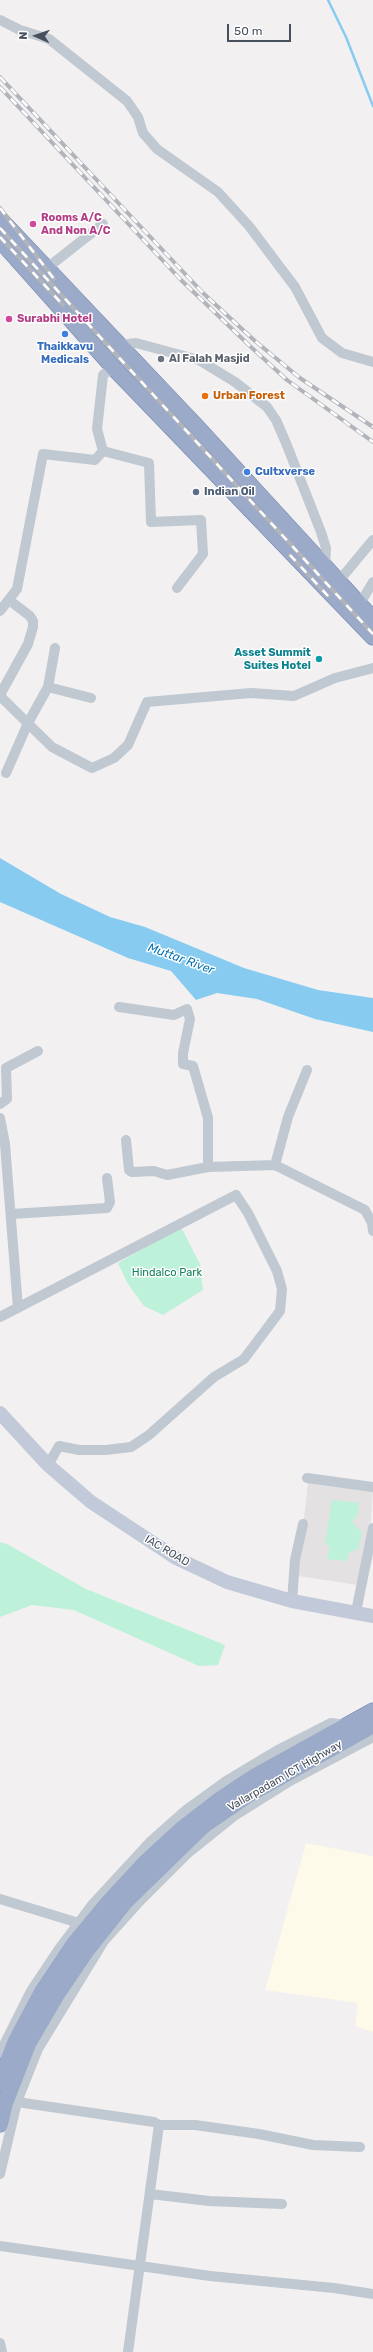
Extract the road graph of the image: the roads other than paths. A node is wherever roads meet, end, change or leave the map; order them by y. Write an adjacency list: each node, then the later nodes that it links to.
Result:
1 (0, 20): 7 (street)
2 (0, 219): 5 (highway)
3 (103, 224): 5 (street)
4 (0, 240): 8 (highway)
5 (47, 268): 6 (highway)
6 (120, 345): 9 (highway); 13 (street)
7 (373, 362)
8 (113, 367): 10 (highway); 11 (street)
9 (143, 370): 10 (highway); 13 (highway)
10 (127, 382): 21 (highway)
11 (103, 451): 16 (street); 17 (street)
12 (373, 540): 14 (street)
13 (326, 568): 14 (highway)
14 (338, 582): 18 (highway)
15 (373, 582): 18 (street)
16 (177, 588)
17 (9, 600): 19 (street); 25 (street)
18 (359, 605): 20 (highway)
19 (0, 610)
20 (373, 619)
21 (373, 638)
22 (55, 648): 24 (street)
23 (373, 668): 27 (street)
24 (48, 687): 26 (street); 27 (street)
25 (0, 696): 27 (street)
26 (91, 698)
27 (28, 722): 28 (street)
28 (6, 773)
29 (119, 1007): 36 (street)
30 (38, 1051): 32 (street)
31 (307, 1070): 35 (street)
32 (0, 1104)
33 (0, 1118): 39 (street)
34 (126, 1140): 36 (street)
35 (275, 1165): 36 (street); 38 (street)
36 (208, 1167)
37 (107, 1178): 39 (street)
38 (369, 1208): 40 (street)
39 (12, 1214): 41 (street)
40 (373, 1231)
41 (18, 1308): 42 (street); 44 (street)
42 (0, 1317)
43 (0, 1413): 44 (main road, IAC ROAD)
44 (48, 1465): 49 (main road, IAC ROAD)
45 (307, 1478): 46 (street)
46 (373, 1487)
47 (303, 1524): 49 (street)
48 (373, 1528): 50 (street)
49 (292, 1600): 50 (main road, IAC ROAD)
50 (356, 1612): 51 (main road, IAC ROAD)
51 (373, 1616)
52 (373, 1711): 53 (highway, Vallarpadam ICT Highway)
53 (347, 1725): 57 (street); 59 (highway, Vallarpadam ICT Highway)
54 (373, 1725): 61 (highway, Vallarpadam ICT Highway)
55 (373, 1738): 60 (street)
56 (0, 1899): 57 (street)
57 (79, 1923): 58 (street)
58 (0, 2053)
59 (0, 2082)
60 (17, 2102): 62 (street); 64 (street)
61 (0, 2124)
62 (159, 2125): 63 (street); 65 (street)
63 (360, 2147)
64 (0, 2174)
65 (150, 2194): 66 (street); 68 (street)
66 (282, 2204)
67 (0, 2246): 68 (street)
68 (140, 2264): 69 (street); 72 (street)
69 (373, 2294)
70 (0, 2343): 71 (street)
71 (2, 2352)
72 (128, 2352)

